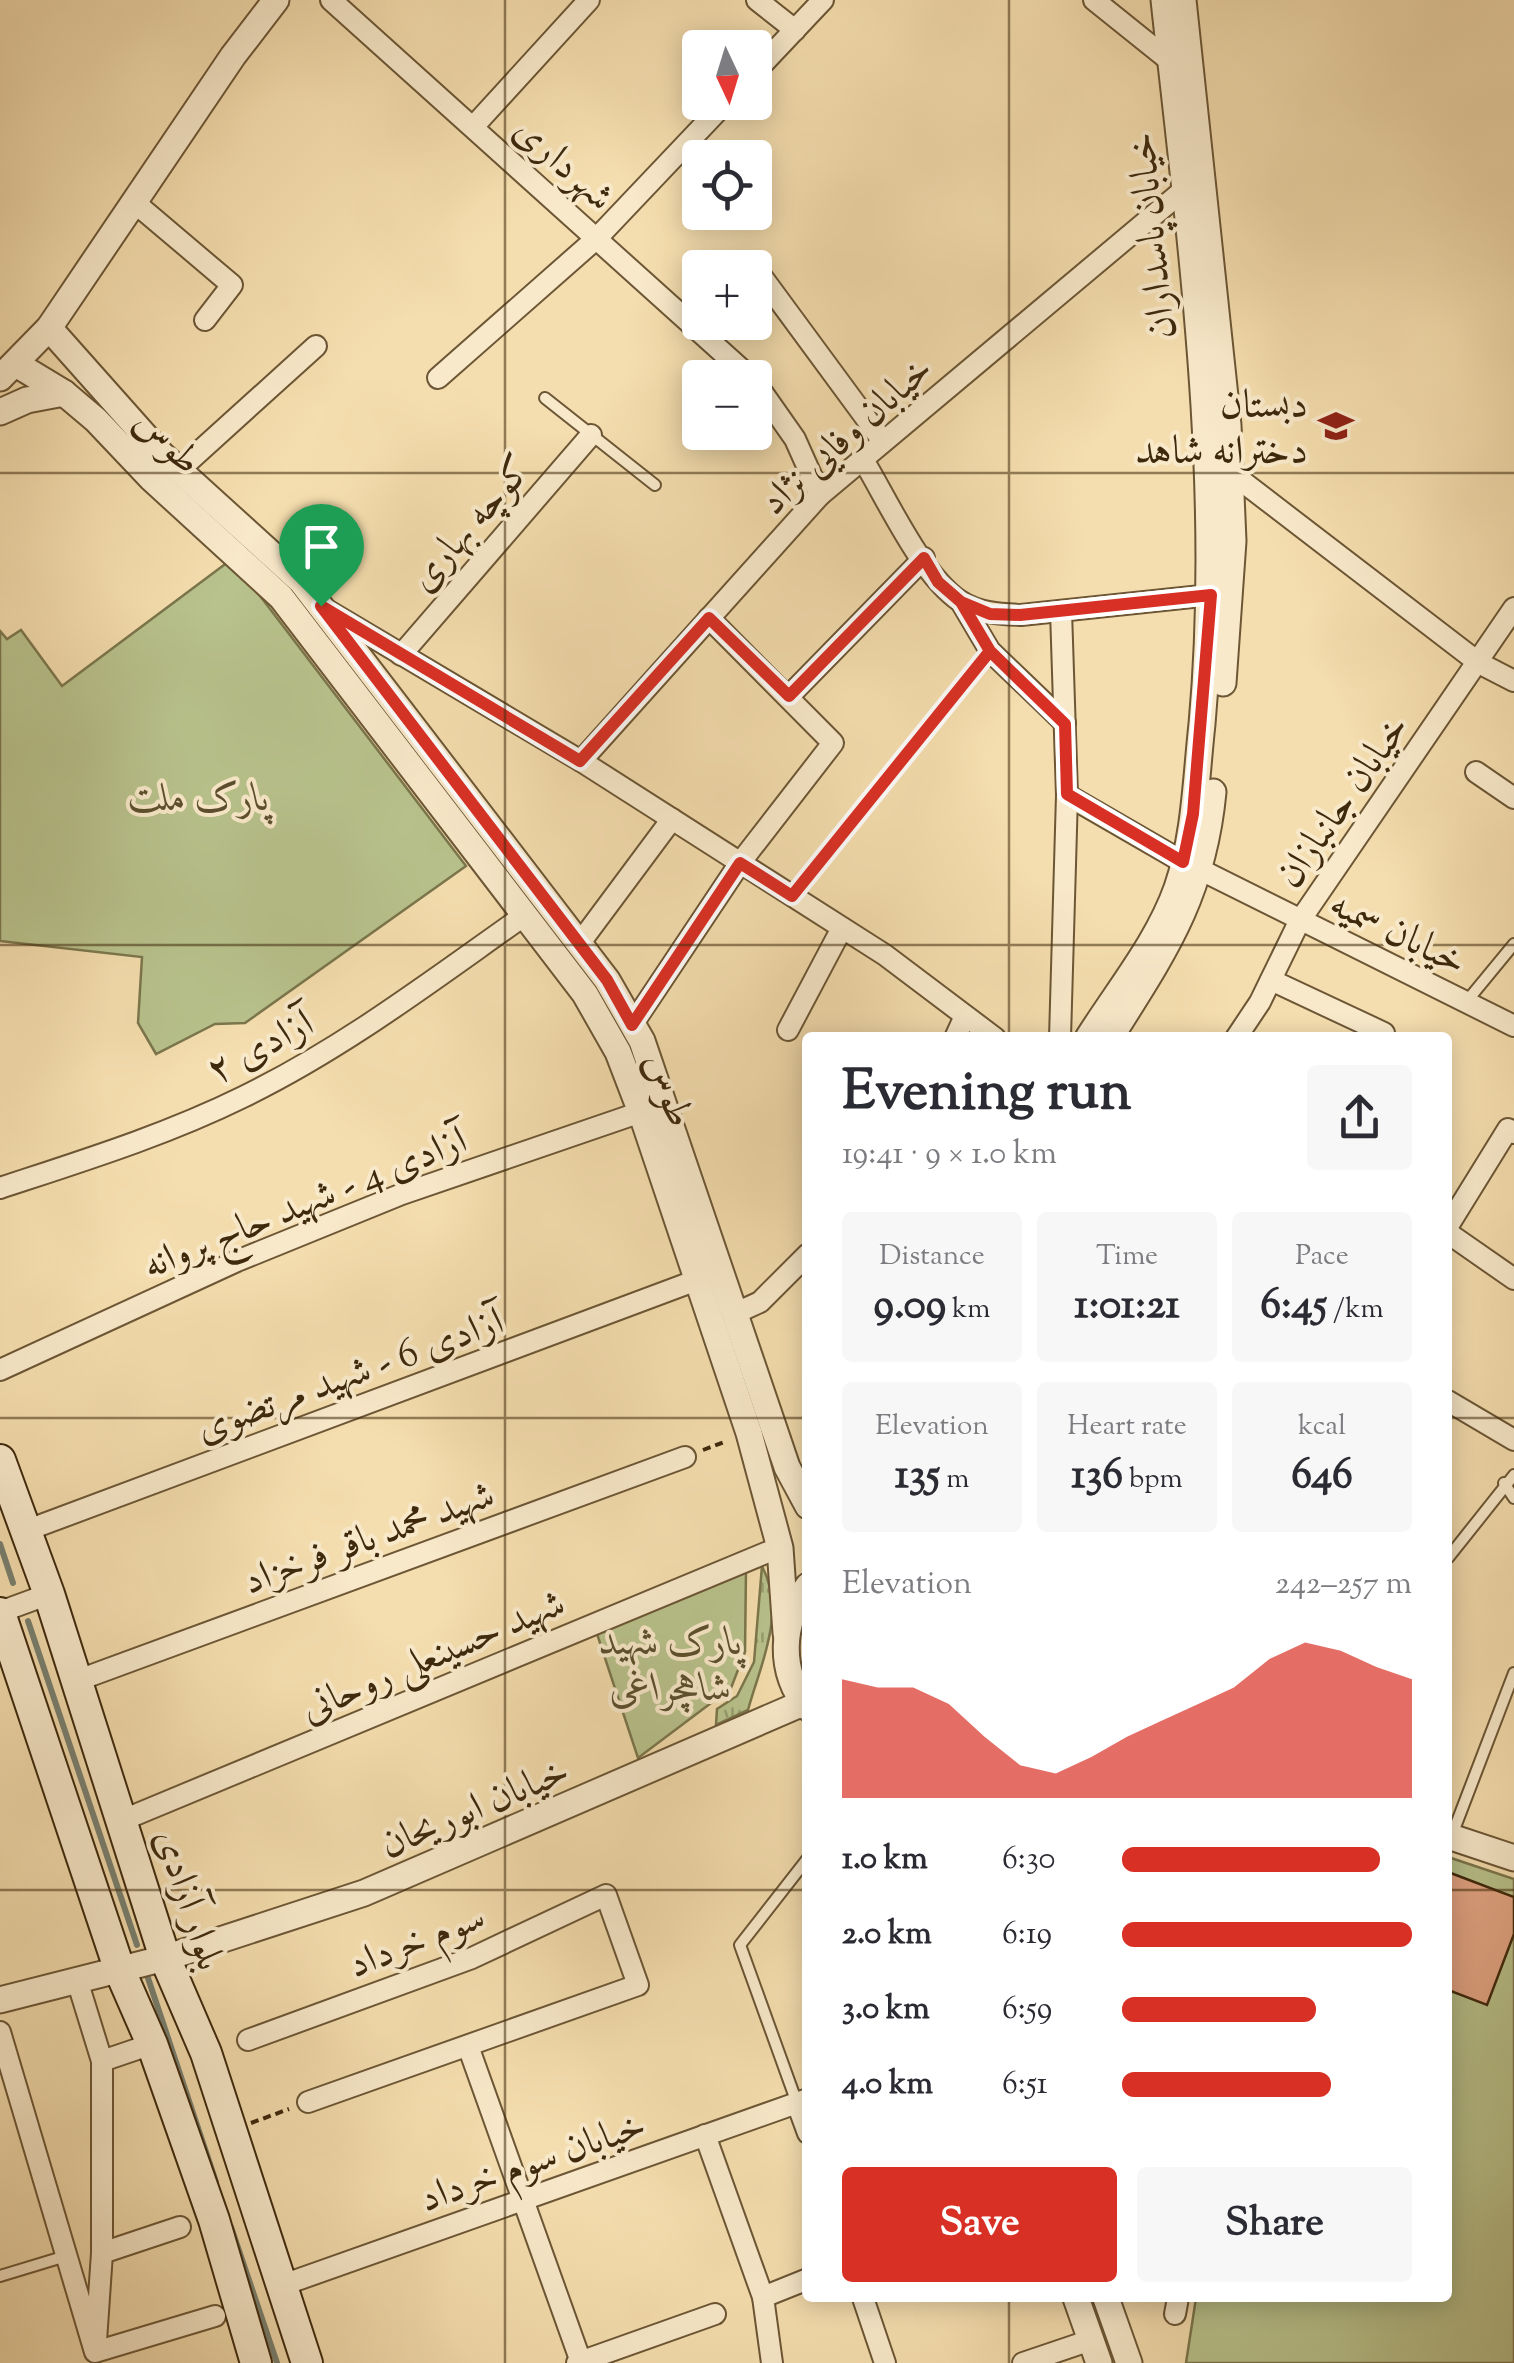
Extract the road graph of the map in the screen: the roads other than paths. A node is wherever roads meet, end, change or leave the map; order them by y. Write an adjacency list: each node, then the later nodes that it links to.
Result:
1 (276, 0): 15 (street)
2 (330, 0): 13 (street, شهرداری)
3 (590, 0): 13 (street)
4 (757, 0): 9 (street)
5 (823, 0): 9 (street)
6 (1094, 0): 11 (street)
7 (1164, 0): 11 (street, خیابان پاسداران)
8 (1184, 0): 32 (street, خیابان پاسداران)
9 (795, 30): 10 (street)
10 (772, 54)
11 (1170, 61): 14 (street, خیابان پاسداران)
12 (709, 120): 16 (street)
13 (473, 127): 16 (street, شهرداری)
14 (1185, 189): 29 (street, خیابان وفایی نژاد); 36 (street, خیابان پاسداران)
15 (134, 202): 18 (street); 19 (street)
16 (598, 238): 21 (street, شهرداری); 23 (street)
17 (772, 290): 29 (street)
18 (205, 320)
19 (49, 328): 22 (street); 31 (street, طوس)
20 (316, 346): 31 (street)
21 (731, 360)
22 (8, 371): 24 (street, طوس)
23 (438, 378)
24 (64, 393): 27 (street); 57 (street, طوس)
25 (544, 398): 28 (lane)
26 (772, 407): 34 (street, شهرداری)
27 (0, 412)
28 (591, 434): 33 (lane); 43 (street, کوچه بهاری)
29 (882, 440): 30 (street, خیابان وفایی نژاد)
30 (862, 458): 34 (street, خیابان وفایی نژاد); 35 (street)
31 (179, 470): 38 (street, طوس)
32 (1230, 472): 45 (street); 55 (street, خیابان پاسداران)
33 (655, 486)
34 (820, 494): 41 (street, خیابان وفایی نژاد)
35 (924, 558): 37 (street); 47 (street)
36 (1211, 595): 40 (street); 55 (street, خیابان پاسداران)
37 (961, 602): 40 (street); 42 (street)
38 (321, 606): 43 (street); 44 (street, طوس)
39 (1514, 608): 45 (street, خیابان جانبازان)
40 (1061, 611): 48 (street)
41 (709, 618): 47 (street); 49 (street, خیابان وفایی نژاد)
42 (990, 651): 48 (street); 56 (lane)
43 (397, 653): 44 (street); 49 (street)
44 (365, 663): 60 (street, طوس)
45 (1479, 663): 46 (street); 58 (street, خیابان جانبازان)
46 (1514, 682)
47 (789, 696): 54 (street)
48 (1065, 724): 51 (street)
49 (580, 761): 53 (street)
50 (1476, 772): 52 (street)
51 (1067, 794): 55 (street, خیابان سمیه); 70 (street)
52 (1514, 798)
53 (672, 819): 54 (street); 60 (street)
54 (740, 863): 56 (street); 65 (street)
55 (1192, 866): 58 (street, خیابان سمیه); 71 (street, خیابان پاسداران); 72 (street, خیابان پاسداران)
56 (792, 896): 59 (street)
57 (525, 915): 75 (street, طوس); 77 (street, آزادی ۲)
58 (1299, 922): 62 (street, خیابان جانبازان); 63 (street, خیابان سمیه)
59 (842, 928): 64 (street); 67 (street)
60 (580, 944): 65 (street, طوس)
61 (1514, 944): 63 (lane)
62 (1271, 980): 73 (street, خیابان جانبازان); 74 (street)
63 (1466, 1002): 66 (street, خیابان سمیه)
64 (965, 1016): 68 (street); 69 (street)
65 (632, 1025): 83 (street, طوس)
66 (1514, 1026)
67 (788, 1030)
68 (958, 1032)
69 (987, 1032)
70 (1060, 1032)
71 (1092, 1032)
72 (1114, 1032)
73 (1240, 1032)
74 (1382, 1032)
75 (641, 1112): 81 (street, طوس); 84 (street, آزادی 4 - شهید حاج پروانه)
76 (1514, 1133): 78 (street)
77 (0, 1188)
78 (1452, 1223)
79 (1452, 1233): 82 (street)
80 (802, 1260): 83 (street)
81 (697, 1280): 93 (street, آزادی 6 - شهید مرتضوی); 99 (street, طوس)
82 (1514, 1280)
83 (736, 1314): 91 (street, طوس)
84 (0, 1370)
85 (1452, 1402): 86 (street)
86 (1514, 1440)
87 (685, 1456): 101 (street, شهید محمد باقر فرخزاد)
88 (0, 1460): 93 (main road, بلوار آزادی)
89 (1514, 1474): 90 (lane)
90 (1504, 1483): 92 (lane); 95 (lane)
91 (802, 1495)
92 (1514, 1498)
93 (26, 1531): 96 (main road, بلوار آزادی)
94 (768, 1552): 104 (street, شهید حسینعلی روحانی)
95 (1452, 1553)
96 (49, 1594): 98 (street); 101 (main road, بلوار آزادی)
97 (802, 1599): 99 (street)
98 (0, 1612): 110 (main road)
99 (786, 1632): 102 (street, طوس)
100 (1514, 1673): 105 (lane)
101 (76, 1681): 104 (main road, بلوار آزادی)
102 (802, 1700)
103 (802, 1707): 111 (street, خیابان ابوریحان)
104 (123, 1820): 109 (main road, بلوار آزادی)
105 (1452, 1828)
106 (1452, 1837): 107 (street)
107 (1514, 1858)
108 (802, 1866): 120 (lane)
109 (144, 1889): 110 (main road); 111 (main road, بلوار آزادی)
110 (96, 1901): 112 (main road)
111 (165, 1958): 112 (street, خیابان ابوریحان); 129 (main road, بلوار آزادی)
112 (120, 1971): 113 (street, خیابان ابوریحان); 117 (main road)
113 (78, 1980): 114 (street, خیابان ابوریحان); 119 (street)
114 (0, 2000)
115 (0, 2032): 126 (street)
116 (248, 2040): 118 (street, سوم خرداد)
117 (152, 2044): 119 (street); 139 (main road)
118 (468, 2046): 121 (street); 123 (street)
119 (102, 2062): 125 (street)
120 (802, 2101): 122 (street, خیابان سوم خرداد)
121 (308, 2102)
122 (705, 2136): 123 (street, خیابان سوم خرداد); 130 (street)
123 (523, 2200): 129 (street, خیابان سوم خرداد); 138 (street)
124 (180, 2227): 125 (street)
125 (102, 2253): 137 (street)
126 (66, 2256): 127 (lane); 137 (street)
127 (0, 2276)
128 (802, 2282): 130 (street)
129 (280, 2286): 140 (main road, بلوار آزادی)
130 (763, 2298): 141 (street)
131 (864, 2302): 142 (street)
132 (1077, 2302): 136 (street)
133 (1107, 2302): 144 (street)
134 (716, 2314): 138 (street)
135 (214, 2316): 137 (street)
136 (1095, 2352): 143 (street)
137 (96, 2358)
138 (579, 2362)
139 (256, 2363)
140 (307, 2363)
141 (772, 2363)
142 (885, 2363)
143 (1024, 2363)
144 (1129, 2363)

